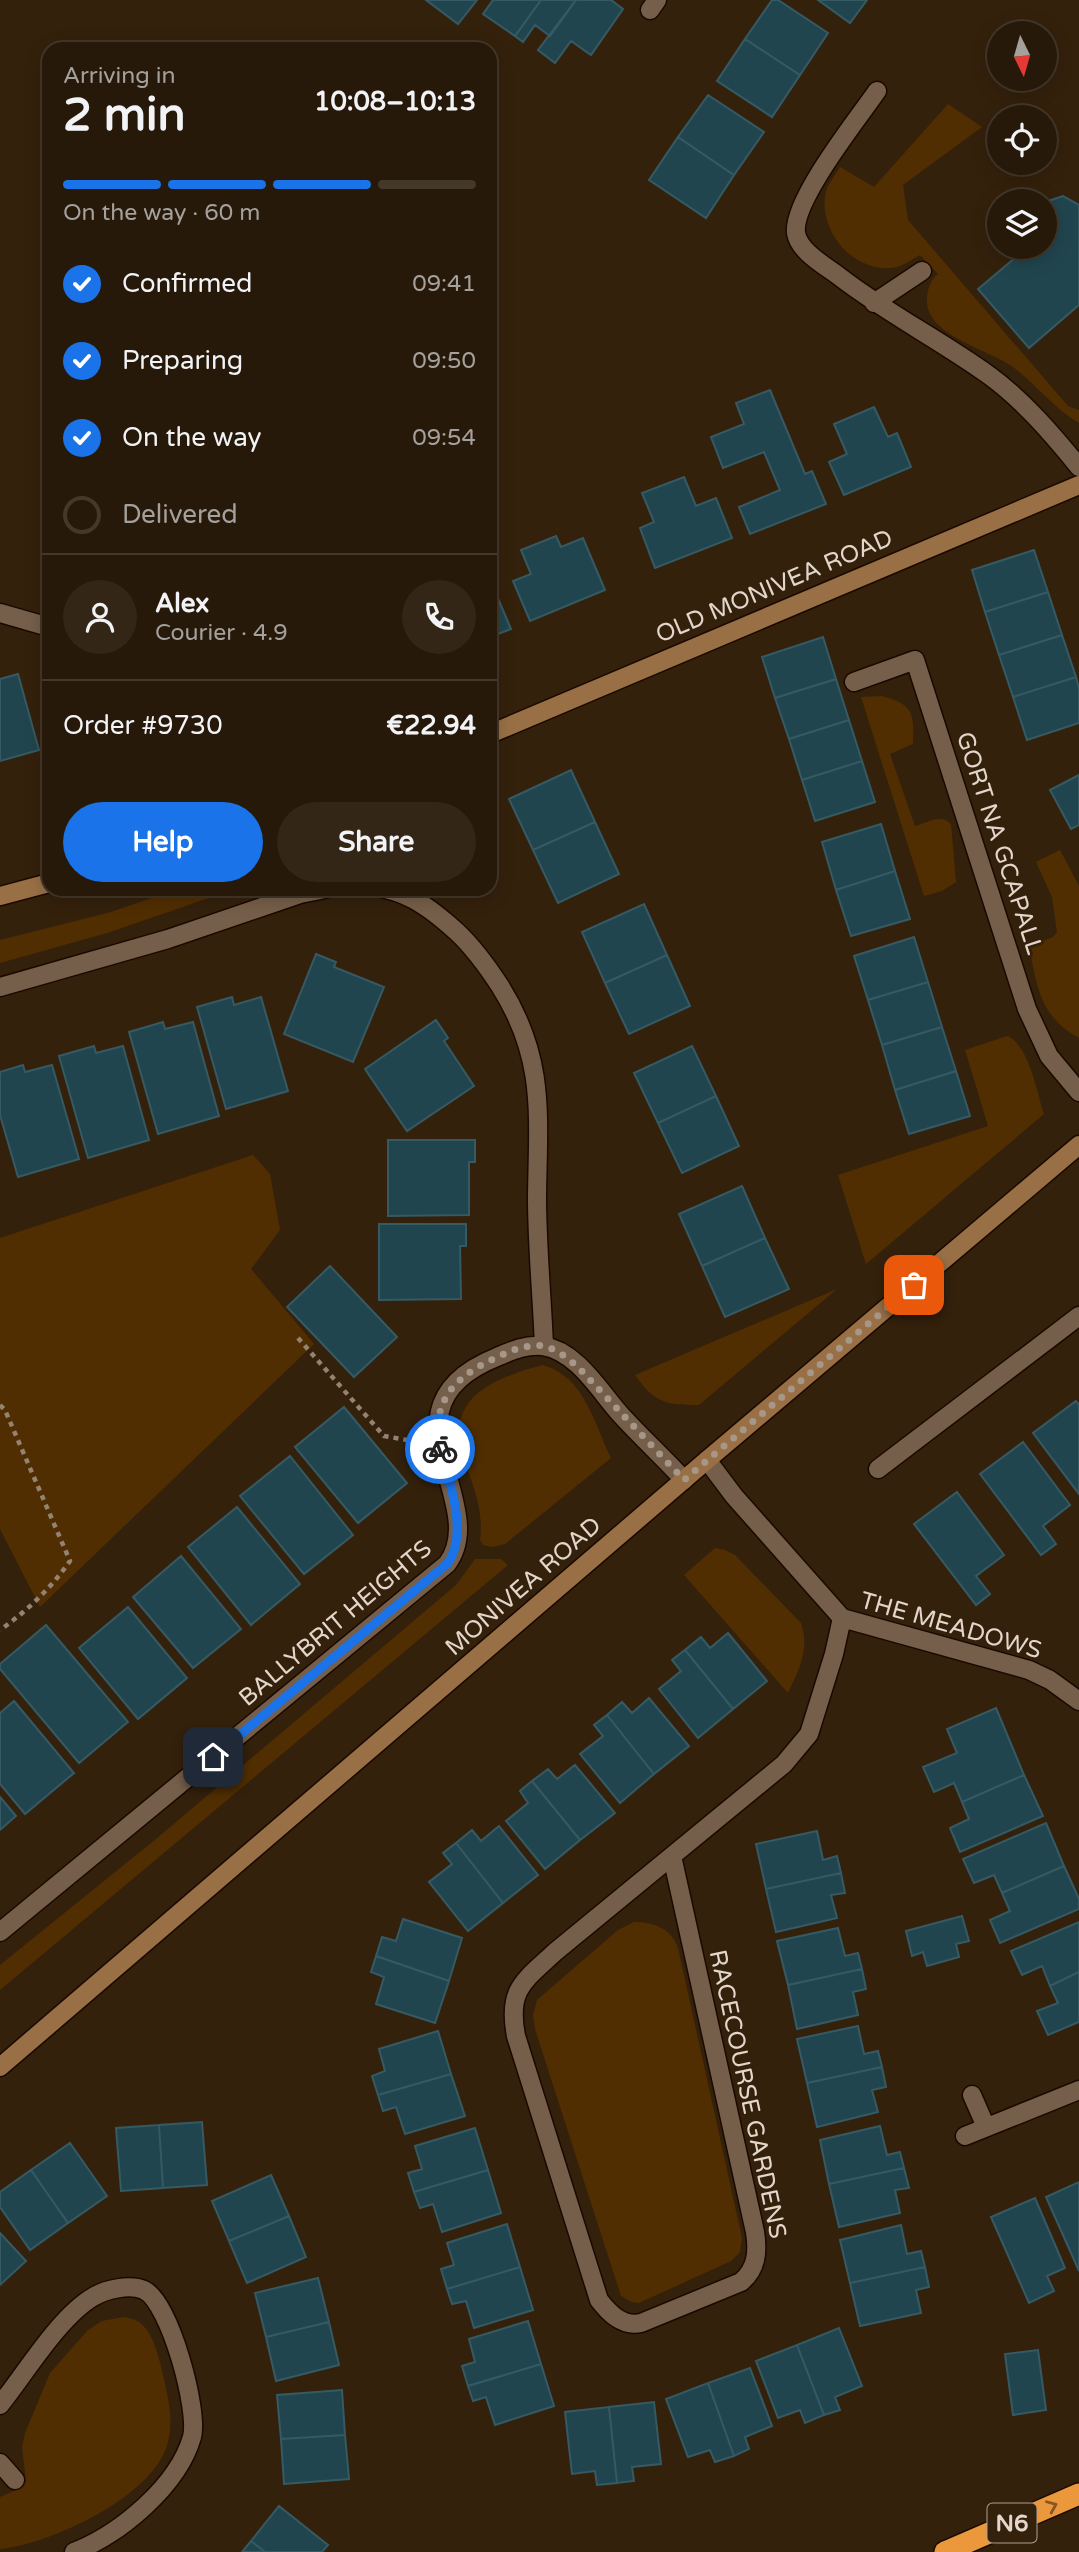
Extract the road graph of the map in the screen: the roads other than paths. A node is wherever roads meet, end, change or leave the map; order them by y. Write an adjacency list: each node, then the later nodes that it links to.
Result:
1 (877, 91): 3 (street)
2 (922, 271): 3 (street)
3 (874, 303): 4 (street)
4 (1079, 467)
5 (1079, 485): 9 (main road, OLD MONIVEA ROAD)
6 (0, 613): 7 (street)
7 (42, 625)
8 (854, 682): 15 (street, GORT NA GCAPALL)
9 (497, 731)
10 (42, 885): 11 (main road)
11 (0, 896)
12 (294, 896): 14 (street)
13 (408, 896): 18 (street)
14 (0, 987)
15 (1079, 1091)
16 (1079, 1145): 19 (main road, MONIVEA ROAD)
17 (1079, 1316): 20 (street)
18 (544, 1346): 21 (street); 25 (street, BALLYBRIT HEIGHTS)
19 (707, 1460): 21 (main road, MONIVEA ROAD); 22 (street, THE MEADOWS)
20 (878, 1469)
21 (684, 1480): 26 (main road, MONIVEA ROAD)
22 (842, 1618): 23 (street, THE MEADOWS); 24 (street, RACECOURSE GARDENS)
23 (1079, 1701)
24 (672, 1856): 24 (street, RACECOURSE GARDENS)
25 (0, 1932)
26 (0, 2067)
27 (1079, 2090): 29 (street)
28 (972, 2095): 29 (street)
29 (986, 2127): 30 (street)
30 (965, 2136)
31 (0, 2405): 35 (street)
32 (0, 2463): 33 (street)
33 (15, 2480)
34 (1079, 2494): 36 (highway, N6, one-way to 34)
35 (74, 2552)
36 (945, 2552)

